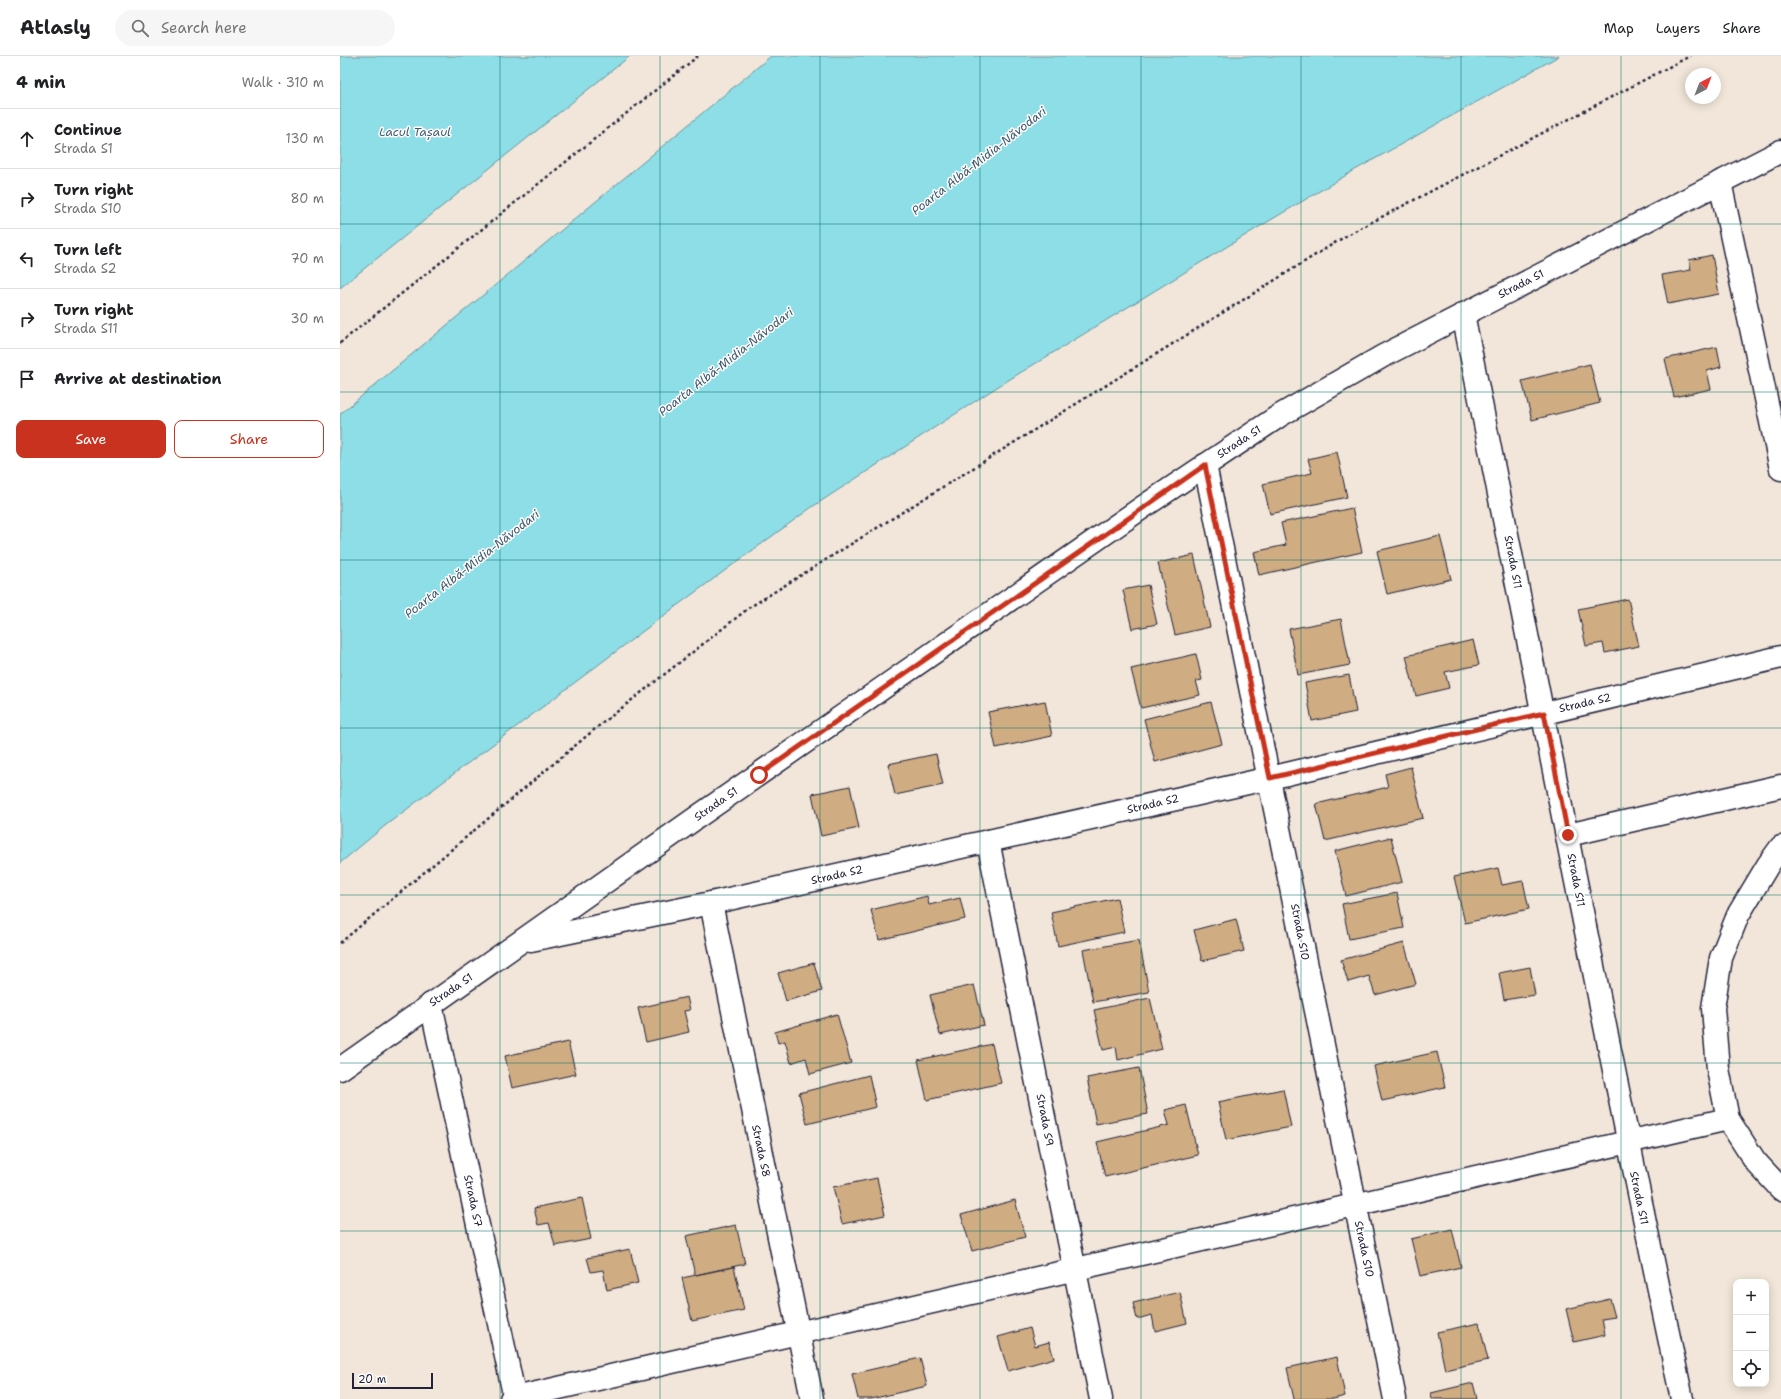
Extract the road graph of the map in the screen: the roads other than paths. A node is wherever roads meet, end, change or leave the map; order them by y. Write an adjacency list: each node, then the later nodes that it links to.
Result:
1 (1781, 151): 2 (street, Strada S1)
2 (1720, 182): 3 (street, Strada S1); 5 (street)
3 (1463, 314): 4 (street, Strada S1); 7 (street, Strada S11)
4 (1205, 465): 8 (street, Strada S10); 14 (street, Strada S1)
5 (1781, 469)
6 (1781, 657): 7 (street, Strada S2)
7 (1544, 713): 8 (street, Strada S2); 10 (street, Strada S11)
8 (1270, 778): 11 (street, Strada S2); 20 (street, Strada S10)
9 (1781, 786): 10 (street)
10 (1568, 835): 18 (street, Strada S11)
11 (988, 842): 13 (street, Strada S2); 21 (street, Strada S9)
12 (1781, 847): 17 (street)
13 (711, 903): 14 (street, Strada S2); 22 (street, Strada S8)
14 (522, 942): 15 (street, Strada S1)
15 (431, 1004): 16 (street, Strada S1); 23 (street, Strada S7)
16 (340, 1069)
17 (1728, 1119): 18 (street); 19 (street)
18 (1627, 1142): 20 (street); 27 (street, Strada S11)
19 (1781, 1189)
20 (1355, 1205): 21 (street); 26 (street, Strada S10)
21 (1075, 1269): 22 (street); 25 (street, Strada S9)
22 (798, 1333): 23 (street); 24 (street, Strada S8)
23 (514, 1399)
24 (812, 1399)
25 (1101, 1399)
26 (1395, 1399)
27 (1682, 1399)

